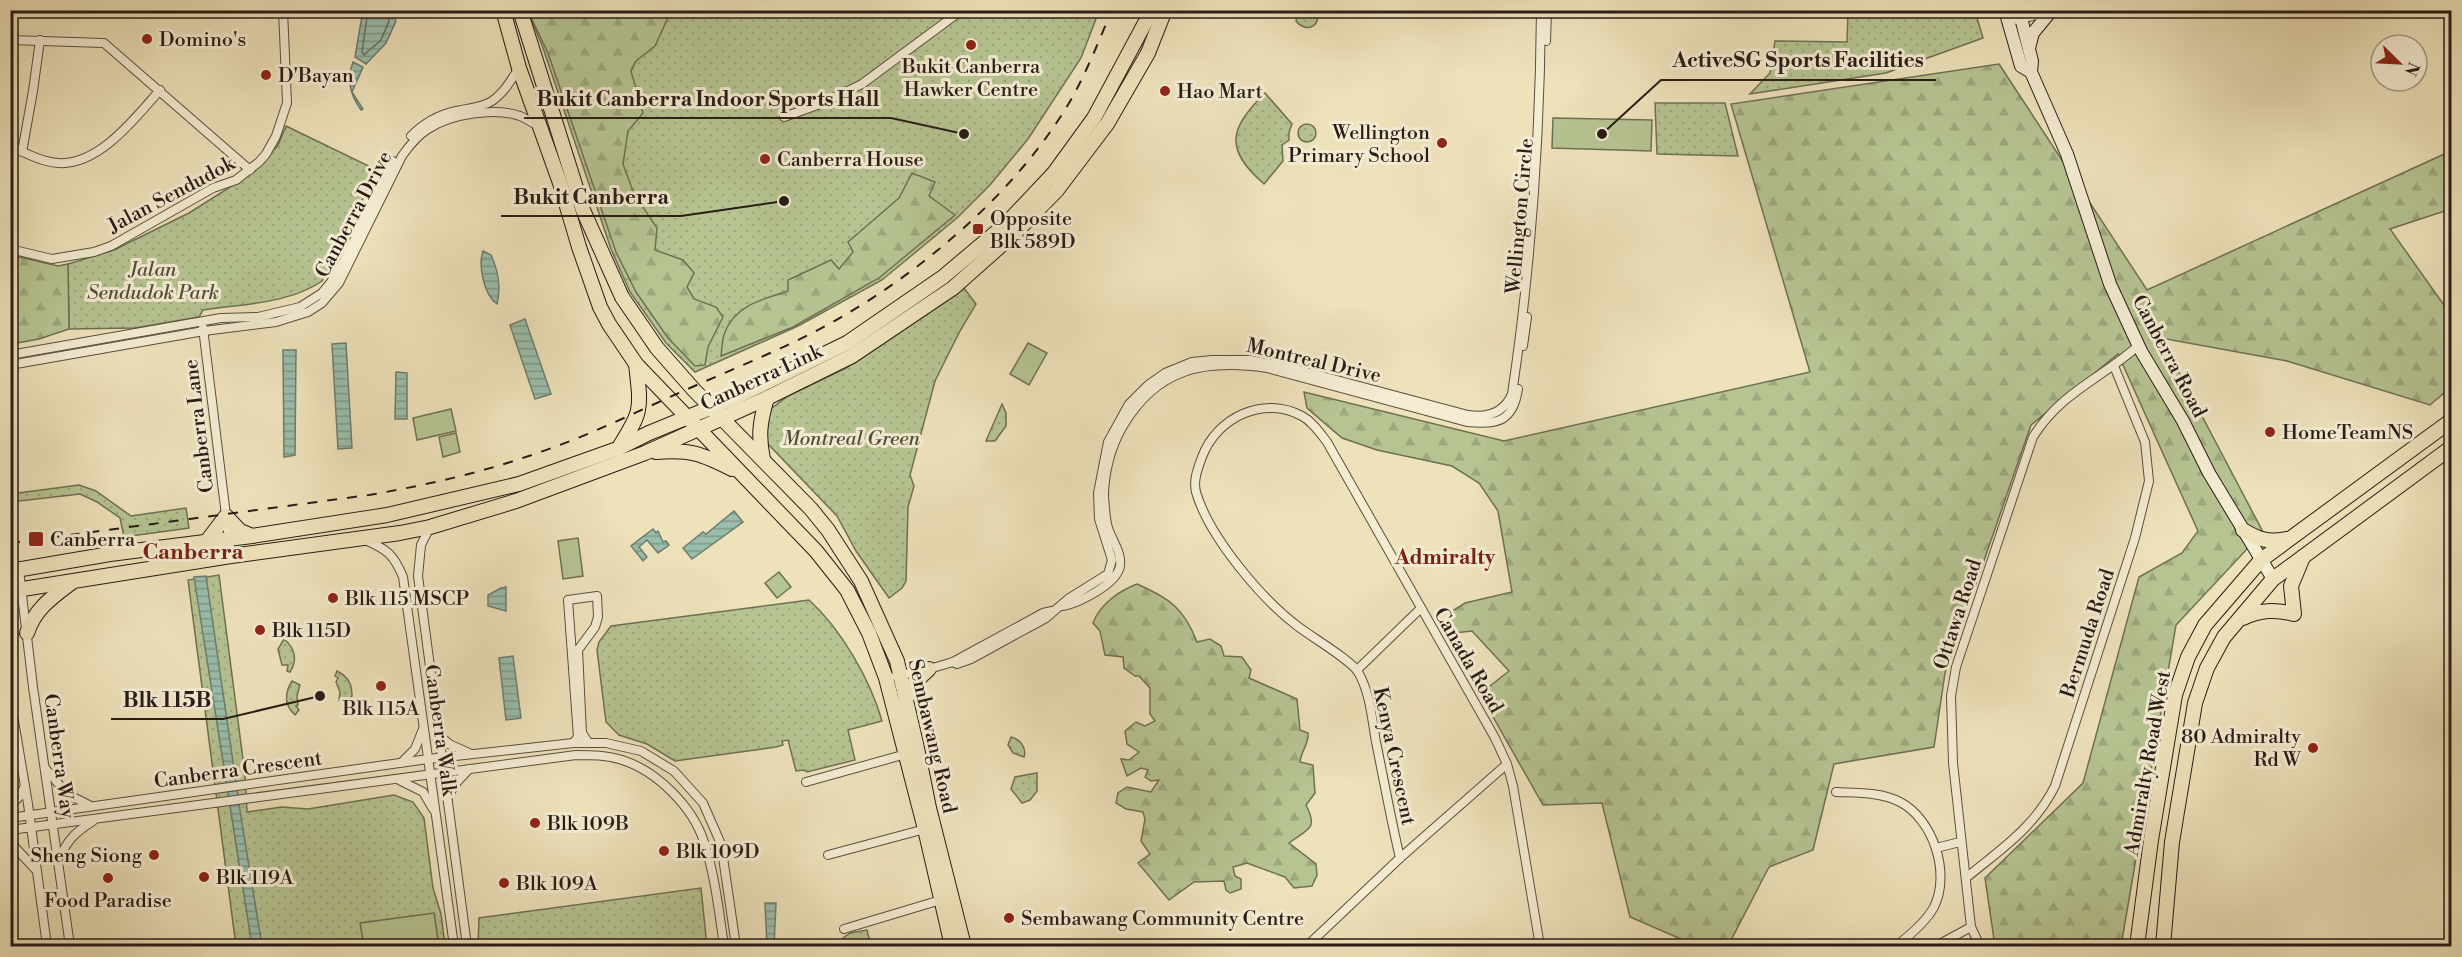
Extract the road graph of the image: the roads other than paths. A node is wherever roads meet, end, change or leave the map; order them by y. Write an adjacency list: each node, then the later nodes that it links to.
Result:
1 (283, 10): 23 (street, Jalan Sendudok)
2 (503, 10): 16 (main road, Sembawang Road)
3 (520, 10): 25 (main road, Sembawang Road)
4 (962, 10): 19 (street)
5 (1152, 10): 36 (main road, Canberra Link)
6 (1166, 10): 35 (main road, Canberra Link)
7 (1541, 10): 39 (street, Wellington Circle)
8 (1547, 10): 39 (street, Wellington Circle)
9 (2004, 10): 12 (main road, Canberra Road)
10 (2048, 11): 11 (street); 15 (main road)
11 (2020, 15): 12 (street); 15 (main road, Canberra Road)
12 (2008, 23): 17 (main road, Canberra Road)
13 (10, 40): 14 (street)
14 (40, 40): 18 (street); 22 (street)
15 (2029, 50): 17 (main road, Canberra Road)
16 (519, 68): 20 (main road, Sembawang Road); 27 (street, Canberra Drive)
17 (2031, 72): 29 (main road, Canberra Road)
18 (160, 90): 22 (street); 23 (street)
19 (784, 117)
20 (543, 128): 26 (main road, Sembawang Road); 28 (street, Canberra Drive)
21 (10, 145): 22 (street)
22 (22, 152)
23 (250, 170): 24 (street, Jalan Sendudok)
24 (10, 249)
25 (622, 297): 26 (main road); 34 (main road, Sembawang Road)
26 (600, 307): 31 (main road, Sembawang Road)
27 (202, 321): 28 (street); 30 (street, Canberra Drive)
28 (204, 331): 32 (street, Canberra Drive); 51 (street, Canberra Lane)
29 (2139, 345): 33 (street, Ottawa Road); 54 (main road, Canberra Road)
30 (10, 355)
31 (636, 364): 40 (main road, Sembawang Road); 44 (main road)
32 (10, 366)
33 (2114, 366): 106 (street, Ottawa Road); 114 (street, Bermuda Road)
34 (694, 390): 36 (main road); 37 (main road, Sembawang Road)
35 (767, 398): 37 (main road, Canberra Link); 47 (main road)
36 (732, 399): 37 (main road, Canberra Link)
37 (716, 412): 40 (main road, Canberra Link); 42 (main road, Canberra Link); 47 (main road, Sembawang Road)
38 (1303, 416): 67 (street, Canada Road); 71 (street, Kenya Crescent)
39 (1500, 416): 70 (street, Montreal Drive)
40 (685, 417): 42 (main road, Sembawang Road); 44 (main road, Canberra Link)
41 (2451, 420): 48 (main road, Admiralty Road West)
42 (698, 428): 45 (main road, Canberra Link); 49 (main road, Sembawang Road)
43 (2451, 447): 46 (main road, Admiralty Road West)
44 (617, 449): 55 (main road, Canberra Link)
45 (645, 453): 49 (main road); 52 (main road, Canberra Link)
46 (2436, 458): 48 (main road); 60 (main road, Admiralty Road West)
47 (763, 459): 50 (main road, Sembawang Road)
48 (2398, 459): 56 (main road, Admiralty Road West)
49 (742, 473): 53 (main road, Sembawang Road)
50 (811, 508): 53 (main road); 72 (main road, Sembawang Road)
51 (226, 516): 55 (main road); 57 (street); 59 (main road)
52 (430, 527): 58 (main road, Canberra Link); 76 (street, Canberra Walk)
53 (796, 528): 72 (main road, Sembawang Road)
54 (2243, 530): 56 (main road); 62 (main road, Canberra Road)
55 (252, 536): 57 (main road, Canberra Link)
56 (2291, 537): 62 (main road, Admiralty Road West)
57 (228, 538): 59 (main road, Canberra Link); 61 (street)
58 (362, 539): 61 (main road, Canberra Link); 75 (street, Canberra Walk)
59 (207, 541): 63 (main road, Canberra Link)
60 (2304, 555): 64 (main road, Admiralty Road West); 68 (main road)
61 (231, 556): 65 (main road, Canberra Link)
62 (2261, 560): 64 (main road, Canberra Road); 112 (main road, Admiralty Road West)
63 (15, 570): 66 (street, Canberra Way)
64 (2273, 579): 68 (main road, Admiralty Road West)
65 (72, 582): 66 (main road, Canberra Link); 69 (main road)
66 (16, 590): 69 (street, Canberra Way)
67 (1420, 609): 71 (street); 84 (street, Canada Road)
68 (2238, 620): 107 (main road, Admiralty Road West)
69 (27, 633): 85 (street, Canberra Way)
70 (929, 669): 72 (street); 74 (main road)
71 (1357, 670): 110 (street, Kenya Crescent)
72 (893, 676): 74 (main road, Sembawang Road); 80 (main road, Sembawang Road)
73 (10, 697): 91 (street, Canberra Way)
74 (905, 702): 115 (main road, Sembawang Road)
75 (424, 724): 82 (street, Canberra Walk); 83 (street)
76 (438, 734): 79 (street); 81 (street, Canberra Walk)
77 (588, 742): 78 (street, Canberra Crescent); 78 (street); 123 (street, Canberra Crescent)
78 (573, 743): 79 (street, Canberra Crescent)
79 (469, 754): 81 (street, Canberra Crescent)
80 (906, 754): 90 (street, Sembawang Road); 103 (main road, Sembawang Road)
81 (442, 757): 82 (street, Canberra Crescent); 87 (street, Canberra Walk)
82 (428, 759): 83 (street, Canberra Crescent); 88 (street, Canberra Walk)
83 (398, 764): 95 (street, Canberra Crescent)
84 (1507, 764): 110 (street); 127 (street, Canada Road)
85 (45, 768): 95 (street); 96 (street, Canberra Way)
86 (469, 769): 87 (street, Canberra Crescent); 93 (street); 122 (street, Canberra Crescent)
87 (444, 773): 88 (street, Canberra Crescent); 93 (street, Canberra Walk)
88 (431, 775): 89 (street, Canberra Crescent); 99 (street, Canberra Walk)
89 (397, 779): 99 (street); 100 (street, Canberra Crescent)
90 (806, 783)
91 (25, 786): 94 (street); 97 (street, Canberra Way)
92 (1836, 792): 108 (street)
93 (448, 796): 121 (street, Canberra Walk)
94 (10, 806)
95 (90, 806): 96 (street, Canberra Crescent)
96 (51, 812): 97 (street, Canberra Crescent); 101 (street, Canberra Way)
97 (30, 815): 98 (street, Canberra Crescent); 102 (street, Canberra Way)
98 (10, 818)
99 (437, 818): 120 (street, Canberra Walk)
100 (96, 819): 101 (street, Canberra Crescent); 111 (street)
101 (53, 824): 102 (street, Canberra Crescent); 111 (street, Canberra Way)
102 (32, 827): 104 (street, Canberra Crescent); 113 (street, Canberra Way)
103 (925, 829): 109 (street, Sembawang Road); 115 (main road, Sembawang Road)
104 (10, 830)
105 (10, 842): 113 (street)
106 (1960, 842): 108 (street); 114 (street, Ottawa Road)
107 (2172, 842): 112 (main road); 132 (main road, Admiralty Road West)
108 (1936, 848): 128 (street)
109 (828, 855)
110 (1400, 858): 126 (street)
111 (59, 862): 119 (street, Canberra Way)
112 (2148, 862): 131 (main road, Admiralty Road West)
113 (36, 870): 118 (street, Canberra Way)
114 (1966, 879): 116 (street, Ottawa Road)
115 (946, 898): 117 (street); 124 (main road, Sembawang Road); 125 (main road, Sembawang Road)
116 (1971, 927): 129 (street); 130 (street, Ottawa Road)
117 (844, 929)
118 (47, 946)
119 (70, 946)
120 (454, 946)
121 (467, 946)
122 (724, 946)
123 (736, 946)
124 (951, 946)
125 (964, 946)
126 (1307, 946)
127 (1540, 946)
128 (1896, 946)
129 (1936, 946)
130 (1980, 946)
131 (2137, 946)
132 (2163, 946)

